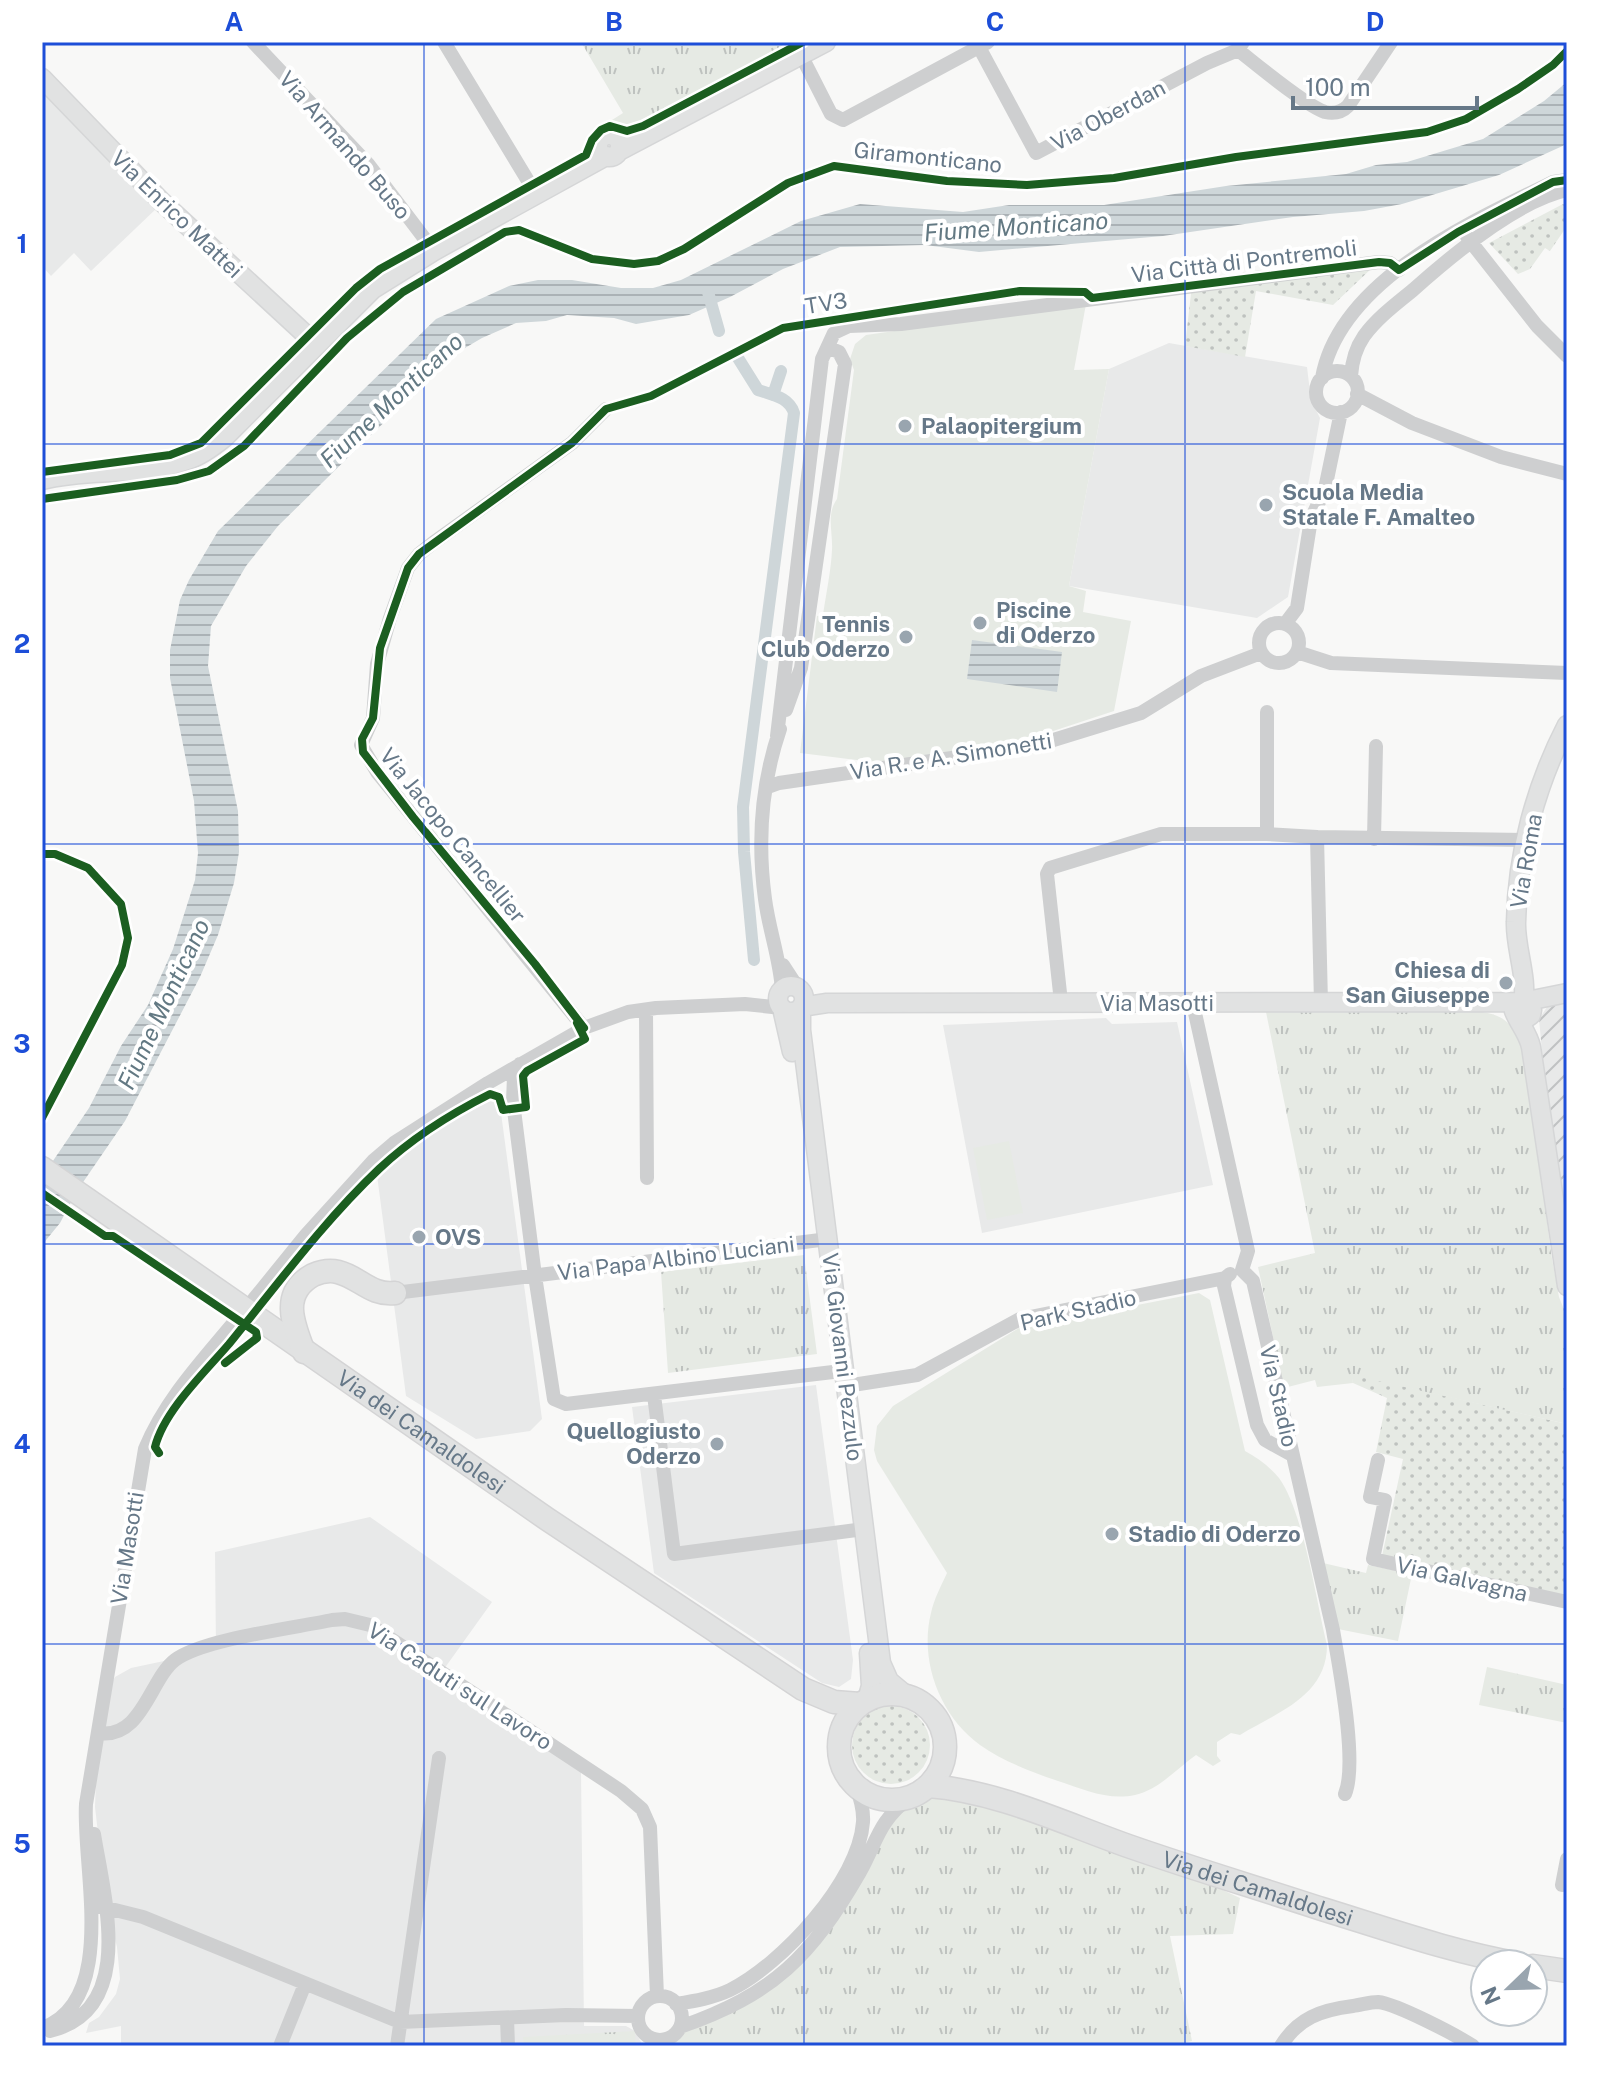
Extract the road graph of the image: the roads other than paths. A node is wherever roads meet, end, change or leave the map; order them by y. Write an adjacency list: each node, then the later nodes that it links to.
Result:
1 (253, 42): 13 (street, Via Armando Buso)
2 (444, 42): 11 (street)
3 (826, 42): 7 (street)
4 (1391, 42): 6 (street)
5 (983, 44): 6 (street, Via Oberdan); 7 (street)
6 (1241, 46)
7 (801, 55): 11 (street)
8 (42, 78): 15 (street, Via Enrico Mattei)
9 (1567, 180): 12 (street)
10 (1567, 190): 12 (street)
11 (536, 194): 13 (street)
12 (1462, 239): 14 (street); 17 (street); 18 (street)
13 (434, 251): 15 (street)
14 (1399, 270): 16 (street, Via Città di Pontremoli); 19 (street)
15 (317, 345): 24 (street)
16 (829, 348): 25 (street); 26 (street)
17 (1567, 356)
18 (1351, 376): 19 (street); 20 (street)
19 (1322, 378): 22 (street)
20 (1357, 394): 22 (street); 23 (street)
21 (606, 409): 49 (street, Via Jacopo Cancellier)
22 (1341, 412): 27 (street)
23 (1564, 474)
24 (42, 480)
25 (800, 534): 26 (street); 29 (street)
26 (826, 538): 31 (street)
27 (1285, 624): 28 (street); 30 (street)
28 (1297, 652): 30 (street); 32 (street)
29 (787, 653): 31 (street); 35 (street)
30 (1261, 653): 37 (street, Via R. e A. Simonetti)
31 (801, 663): 35 (street)
32 (1567, 673)
33 (1267, 712): 38 (street)
34 (1567, 725): 41 (street, Via Roma)
35 (777, 736): 37 (street)
36 (1376, 746): 40 (street)
37 (768, 787): 43 (street)
38 (1267, 834): 39 (street); 44 (street)
39 (1317, 837): 40 (street); 45 (street)
40 (1374, 839): 41 (street)
41 (1527, 840): 48 (street, Via Roma)
42 (1562, 994): 48 (street, Via Masotti)
43 (791, 996): 44 (street, Via Masotti); 47 (street, Via Masotti); 55 (street, Via Giovanni Pezzulo)
44 (1061, 1002): 46 (street, Via Masotti)
45 (1321, 1003): 46 (street, Via Masotti); 48 (street, Via Masotti)
46 (1193, 1004): 56 (street, Via Stadio)
47 (646, 1010): 49 (street, Via Masotti); 54 (street)
48 (1523, 1011): 59 (street, Via Roma)
49 (584, 1028): 50 (street, Via Masotti)
50 (520, 1064): 51 (street, Via Masotti); 52 (street)
51 (488, 1083): 52 (street); 61 (street, Via Masotti)
52 (513, 1102): 57 (street)
53 (42, 1168): 63 (main road, Via dei Camaldolesi)
54 (647, 1178)
55 (822, 1240): 57 (street, Via Papa Albino Luciani); 64 (street, Via Giovanni Pezzulo); 65 (street, Via Giovanni Pezzulo)
56 (1247, 1275): 58 (street, Park Stadio); 67 (street, Via Stadio)
57 (535, 1276): 60 (street, Via Papa Albino Luciani); 66 (street)
58 (1225, 1278): 65 (street, Park Stadio); 68 (street)
59 (1567, 1286)
60 (395, 1293): 63 (main road)
61 (254, 1299)
62 (236, 1320): 76 (street, Via Masotti)
63 (304, 1352): 73 (main road, Via dei Camaldolesi)
64 (833, 1372): 66 (street); 71 (street, Via Giovanni Pezzulo)
65 (846, 1386): 71 (street, Via Giovanni Pezzulo)
66 (654, 1395): 71 (street)
67 (1284, 1416): 68 (street); 69 (street, Via Stadio)
68 (1256, 1421): 69 (street)
69 (1292, 1455): 82 (street, Via Stadio)
70 (1378, 1460): 72 (street, Via Galvagna)
71 (859, 1530): 74 (street, Via Giovanni Pezzulo); 75 (street, Via Giovanni Pezzulo)
72 (1567, 1602)
73 (803, 1689): 75 (main road, Via dei Camaldolesi); 77 (main road, Via dei Camaldolesi)
74 (907, 1696): 75 (main road); 78 (main road)
75 (863, 1702): 77 (main road)
76 (98, 1733): 84 (street, Via Masotti); 91 (street, Via Caduti sul Lavoro)
77 (839, 1737): 80 (main road)
78 (944, 1753): 81 (main road); 83 (main road, Via dei Camaldolesi)
79 (439, 1758): 95 (street)
80 (856, 1786): 81 (main road); 92 (street)
81 (919, 1791): 83 (main road, Via dei Camaldolesi); 96 (street)
82 (1345, 1794)
83 (999, 1800): 89 (main road, Via dei Camaldolesi)
84 (86, 1804): 86 (street, Via Masotti); 88 (street, Via Masotti)
85 (1567, 1859): 87 (street)
86 (87, 1861): 88 (street); 97 (street, Via Masotti)
87 (1562, 1885)
88 (104, 1906): 90 (street); 97 (street, Via Masotti)
89 (1469, 1953)
90 (305, 1984): 95 (street); 99 (street)
91 (657, 1996): 92 (street); 93 (street)
92 (676, 2004): 96 (street)
93 (638, 2016): 94 (street); 98 (street)
94 (507, 2018): 95 (street); 101 (street)
95 (400, 2022): 100 (street)
96 (680, 2027): 98 (street)
97 (42, 2030)
98 (654, 2043)
99 (280, 2046)
100 (397, 2046)
101 (508, 2046)
102 (1281, 2046): 103 (street)
103 (1473, 2046)

